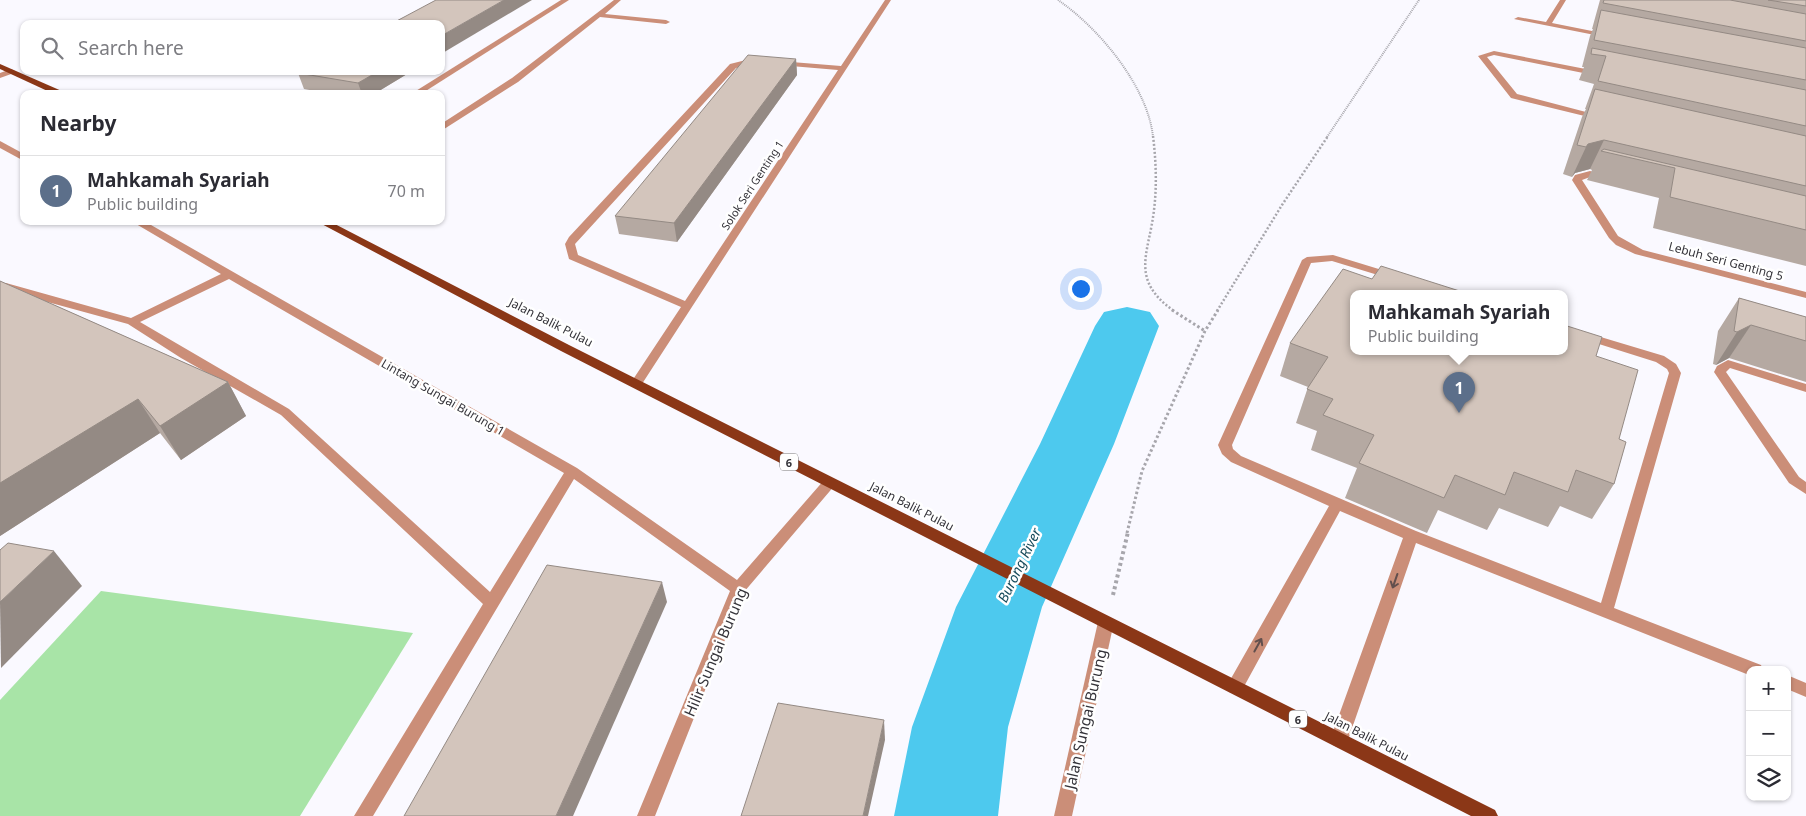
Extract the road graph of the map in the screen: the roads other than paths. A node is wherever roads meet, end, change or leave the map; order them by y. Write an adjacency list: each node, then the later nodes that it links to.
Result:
1 (566, 0): 16 (street)
2 (618, 0): 5 (street)
3 (888, 0): 11 (street, Solok Seri Genting 1)
4 (1563, 0): 8 (street)
5 (596, 15): 7 (street); 18 (street)
6 (1518, 19): 8 (street)
7 (666, 22)
8 (1548, 24): 9 (street)
9 (1615, 37)
10 (0, 66): 12 (main road)
11 (843, 68): 28 (street, Solok Seri Genting 1); 28 (street)
12 (11, 71): 13 (street); 15 (main road)
13 (0, 76)
14 (1611, 76): 17 (street)
15 (52, 90)
16 (421, 90)
17 (1615, 120)
18 (445, 125)
19 (0, 144): 20 (street)
20 (20, 156)
21 (1618, 181): 27 (street, Lebuh Seri Genting 5)
22 (143, 225): 24 (street, Lintang Sungai Burung 1)
23 (329, 225): 31 (main road, Jalan Balik Pulau / 6)
24 (230, 274): 29 (street); 33 (street, Lintang Sungai Burung 1)
25 (1406, 280): 36 (street)
26 (0, 286): 29 (street)
27 (1806, 295)
28 (687, 306): 31 (street, Solok Seri Genting 1)
29 (132, 322): 39 (street)
30 (1568, 330): 40 (street)
31 (636, 384): 34 (main road, Jalan Balik Pulau / 6)
32 (1806, 388): 35 (street)
33 (572, 471): 38 (street, Lintang Sungai Burung 1); 39 (street)
34 (830, 482): 38 (street, Hilir Sungai Burung); 41 (main road, Jalan Balik Pulau / 6)
35 (1806, 489)
36 (1337, 504): 37 (street); 44 (street, one-way to 36)
37 (1411, 535): 40 (street); 46 (street, one-way to 46)
38 (738, 590): 48 (street, Hilir Sungai Burung)
39 (492, 603): 47 (street)
40 (1606, 611): 42 (street)
41 (1106, 622): 44 (main road, Jalan Balik Pulau / 6); 49 (street, Jalan Sungai Burung)
42 (1746, 666)
43 (1791, 684): 45 (street)
44 (1235, 687): 46 (main road, Jalan Balik Pulau / 6)
45 (1806, 690)
46 (1339, 740): 50 (main road, Jalan Balik Pulau / 6)
47 (363, 816)
48 (646, 816)
49 (1063, 816)
50 (1489, 816)

